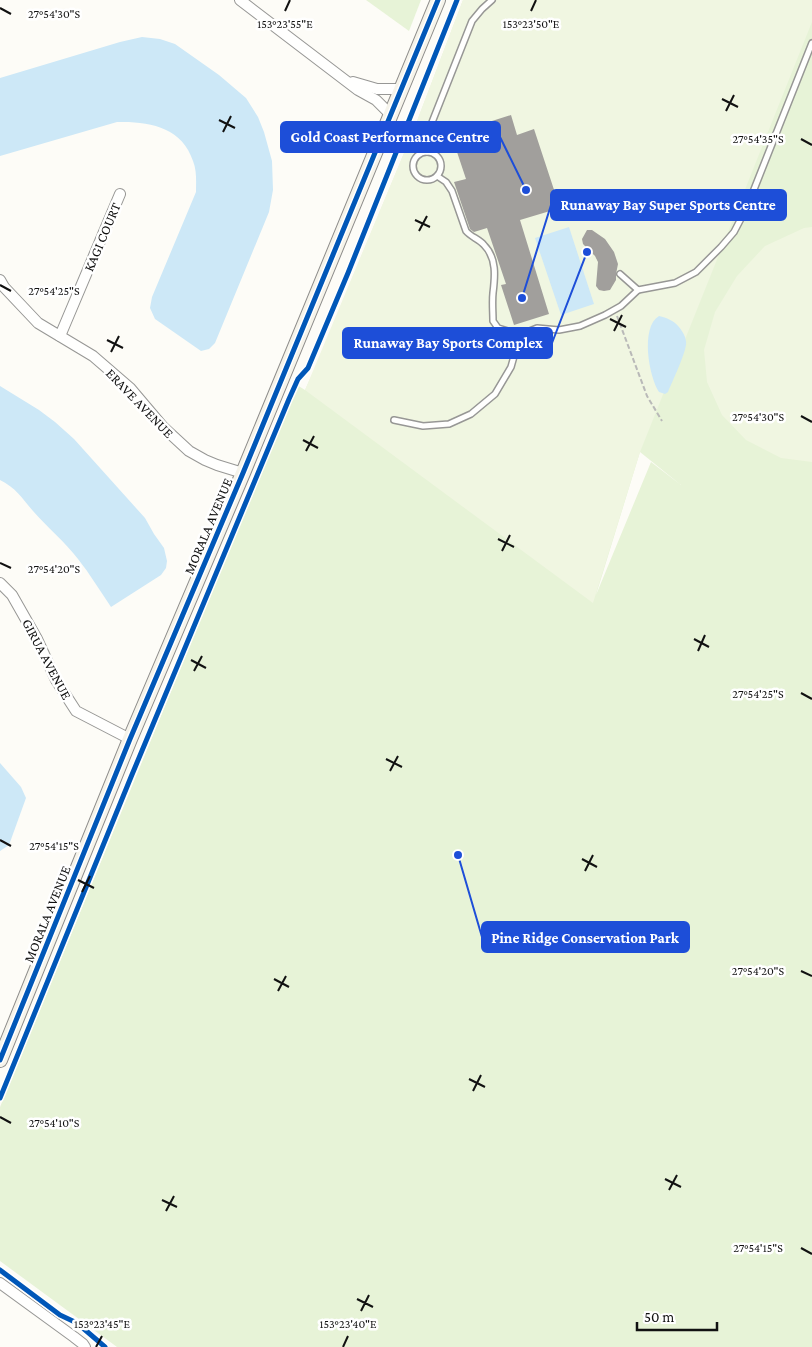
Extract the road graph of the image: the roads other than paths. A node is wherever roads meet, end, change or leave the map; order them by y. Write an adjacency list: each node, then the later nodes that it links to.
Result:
1 (240, 0): 5 (street)
2 (438, 0): 6 (street, MORALA AVENUE)
3 (492, 0): 8 (lane)
4 (812, 43): 13 (lane)
5 (342, 78): 6 (street); 7 (street)
6 (401, 90): 7 (street, MORALA AVENUE)
7 (391, 115): 17 (street, MORALA AVENUE)
8 (427, 152): 9 (lane); 9 (lane)
9 (437, 176): 14 (lane)
10 (120, 194): 15 (street, KAGI COURT)
11 (620, 274): 13 (lane)
12 (0, 280): 15 (street, ERAVE AVENUE)
13 (638, 290): 14 (lane)
14 (520, 335): 16 (lane)
15 (60, 336): 17 (street, ERAVE AVENUE)
16 (394, 420)
17 (243, 473): 19 (street, MORALA AVENUE)
18 (0, 583): 19 (street, GIRUA AVENUE)
19 (130, 739): 20 (street, MORALA AVENUE)
20 (0, 1060)
21 (0, 1282): 22 (street)
22 (85, 1347)

